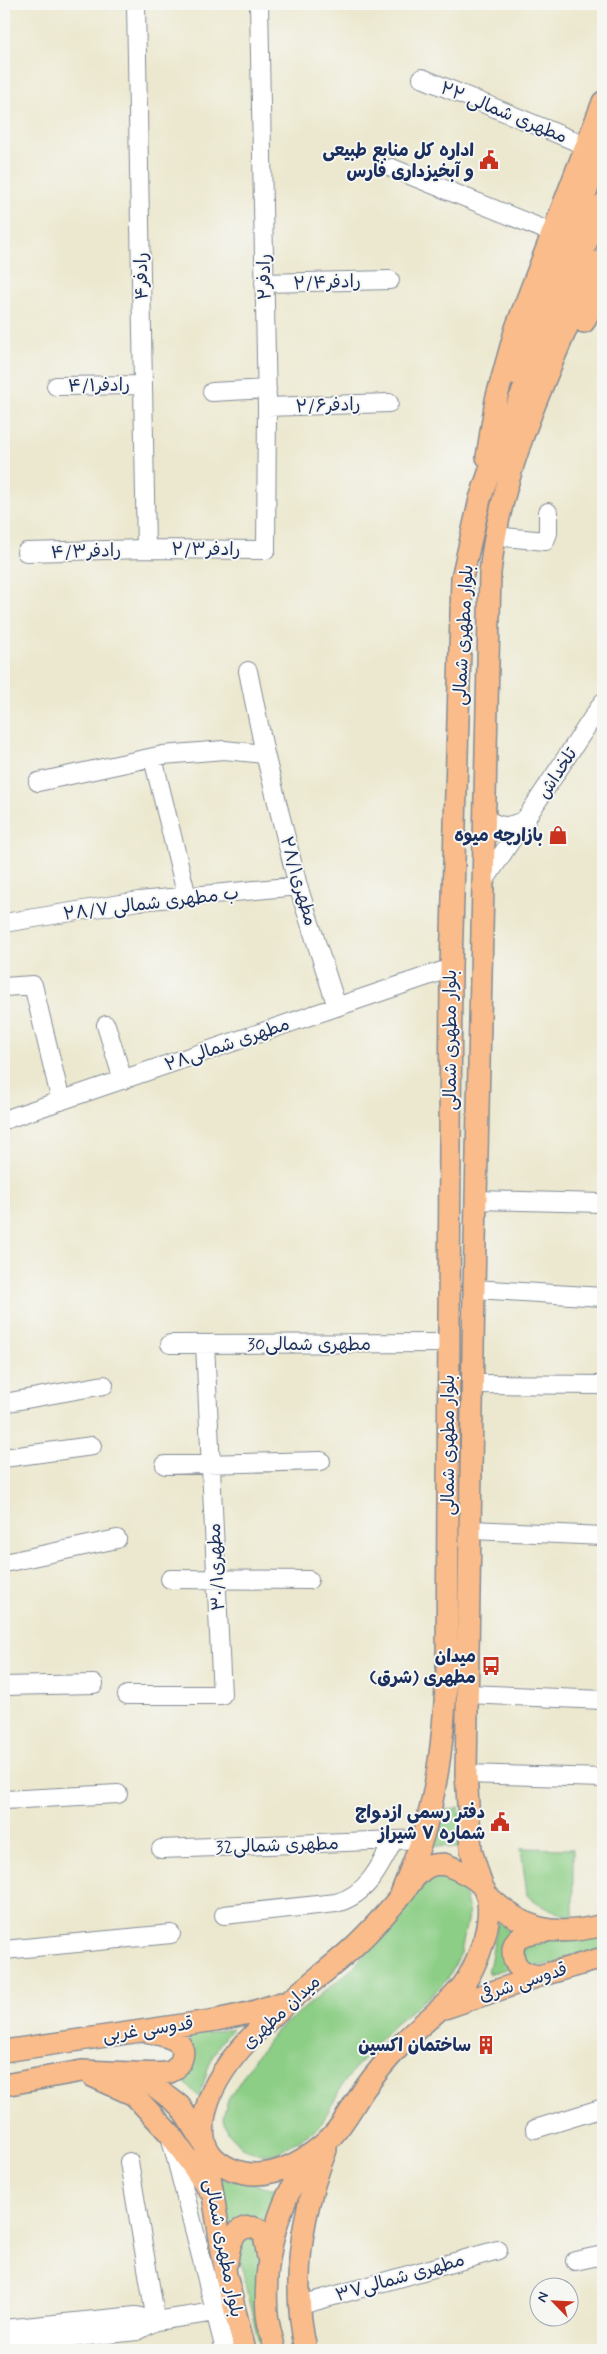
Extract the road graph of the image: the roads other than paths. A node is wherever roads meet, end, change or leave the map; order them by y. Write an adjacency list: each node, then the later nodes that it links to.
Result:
1 (136, 4): 13 (street, رادفر۴)
2 (258, 4): 12 (street, رادفر۲)
3 (422, 78): 5 (street, مطهرى شمالى ۲۲)
4 (603, 102): 5 (main road)
5 (595, 147): 8 (main road); 20 (main road)
6 (392, 168): 8 (street)
7 (603, 204): 20 (main road, بلوار مطهرى شمالى)
8 (553, 233): 20 (main road)
9 (603, 242): 19 (main road, بلوار مطهرى شمالى)
10 (390, 280): 12 (street, رادفر۲/۴)
11 (603, 283): 19 (main road)
12 (264, 284): 15 (street, رادفر۲)
13 (143, 385): 14 (street, رادفر۴/۱); 23 (street, رادفر۴)
14 (56, 386)
15 (267, 388): 16 (street); 18 (street, رادفر۲)
16 (212, 392)
17 (390, 403): 18 (street, رادفر۲/۶)
18 (267, 407): 24 (street, رادفر۲)
19 (518, 446): 22 (main road, بلوار مطهرى شمالى)
20 (480, 499): 37 (main road, بلوار مطهرى شمالى)
21 (548, 512): 22 (street)
22 (494, 536): 31 (main road, بلوار مطهرى شمالى)
23 (146, 549): 24 (street, رادفر۲/۳); 25 (street, رادفر۴/۳)
24 (266, 550)
25 (26, 552)
26 (248, 671): 28 (street, مطهری۲۸/۱)
27 (603, 702): 32 (street, تلخداش)
28 (265, 754): 29 (street); 34 (street, مطهری۲۸/۱)
29 (153, 758): 30 (street); 35 (street)
30 (38, 782)
31 (484, 818): 32 (street); 33 (main road, بلوار مطهرى شمالى)
32 (527, 819): 33 (street, تلخداش)
33 (483, 883): 44 (main road, بلوار مطهرى شمالى)
34 (298, 886): 35 (street, ۲۸/۷ ب مطهرى شمالى); 39 (street, مطهری۲۸/۱)
35 (187, 897): 36 (street, ۲۸/۷ ب مطهرى شمالى)
36 (4, 923)
37 (450, 968): 39 (street, مطهرى شمالى۲۸); 48 (main road, بلوار مطهرى شمالى)
38 (4, 987): 42 (street)
39 (337, 1007): 41 (street, مطهرى شمالى۲۸)
40 (106, 1025): 41 (street)
41 (123, 1080): 42 (street, مطهرى شمالى۲۸)
42 (61, 1101): 43 (street, مطهرى شمالى۲۸)
43 (4, 1120)
44 (476, 1200): 45 (street); 46 (main road, بلوار مطهرى شمالى)
45 (603, 1203)
46 (474, 1288): 47 (street); 51 (main road, بلوار مطهرى شمالى)
47 (603, 1297)
48 (448, 1343): 50 (street, مطهرى شمالى30); 75 (main road, بلوار مطهرى شمالى)
49 (170, 1344): 50 (street, مطهرى شمالى30)
50 (205, 1344): 58 (street, مطهری۳۰/۱)
51 (474, 1384): 52 (street); 60 (main road, بلوار مطهرى شمالى)
52 (603, 1384)
53 (104, 1385): 54 (street)
54 (4, 1403)
55 (92, 1446): 56 (street)
56 (4, 1458)
57 (321, 1461): 58 (street)
58 (211, 1463): 59 (street); 65 (street, مطهری۳۰/۱)
59 (164, 1464)
60 (472, 1530): 61 (street); 70 (main road, بلوار مطهرى شمالى)
61 (603, 1536)
62 (117, 1540): 63 (street)
63 (4, 1563)
64 (170, 1579): 65 (street)
65 (216, 1580): 66 (street); 69 (street, مطهری۳۰/۱)
66 (309, 1580)
67 (94, 1684): 68 (street)
68 (4, 1686)
69 (127, 1694)
70 (468, 1694): 71 (street); 73 (main road, بلوار مطهرى شمالى)
71 (603, 1700)
72 (603, 1778): 73 (street)
73 (467, 1781): 75 (main road); 80 (main road, بلوار مطهرى شمالى)
74 (118, 1794): 76 (street)
75 (434, 1794): 77 (main road, بلوار مطهرى شمالى)
76 (4, 1800)
77 (422, 1839): 78 (street, 32مطهرى شمالى); 81 (main road, بلوار مطهرى شمالى)
78 (393, 1841): 79 (street, 32مطهرى شمالى); 82 (street)
79 (161, 1849)
80 (484, 1890): 81 (main road, میدان مطهری); 84 (main road); 90 (main road)
81 (400, 1897): 89 (main road, میدان مطهری)
82 (224, 1915)
83 (603, 1925): 84 (main road)
84 (548, 1931): 88 (main road)
85 (171, 1934): 86 (street)
86 (4, 1950)
87 (603, 1958): 88 (main road, قدوسی شرقی)
88 (539, 1976): 90 (main road, قدوسی شرقی)
89 (291, 2000): 91 (main road, قدوسی غربی); 100 (main road, میدان مطهری)
90 (442, 2008): 99 (main road)
91 (142, 2030): 92 (main road, قدوسی غربی); 94 (main road, قدوسی غربی)
92 (7, 2049)
93 (82, 2071): 94 (main road, قدوسی غربی); 95 (main road, قدوسی غربی); 98 (main road)
94 (134, 2073): 100 (main road)
95 (4, 2085)
96 (603, 2108): 97 (street)
97 (535, 2129)
98 (170, 2134): 102 (main road); 109 (street)
99 (331, 2137): 100 (main road); 105 (main road, بلوار مطهری شمالی); 108 (main road)
100 (205, 2146): 102 (main road, بلوار مطهری شمالی)
101 (129, 2162): 110 (street)
102 (214, 2196): 107 (main road, بلوار مطهری شمالی)
103 (498, 2250): 108 (street, مطهرى شمالى۳۷)
104 (603, 2255): 106 (street)
105 (268, 2260): 107 (main road); 116 (main road, بلوار مطهری شمالی)
106 (575, 2261)
107 (226, 2275): 109 (main road, بلوار مطهری شمالی)
108 (301, 2305): 117 (main road)
109 (225, 2310): 110 (street); 114 (street); 115 (main road, بلوار مطهری شمالی)
110 (156, 2320): 112 (street)
111 (4, 2329): 112 (street)
112 (83, 2329): 113 (street)
113 (4, 2344)
114 (224, 2350)
115 (245, 2350)
116 (275, 2350)
117 (306, 2350)

